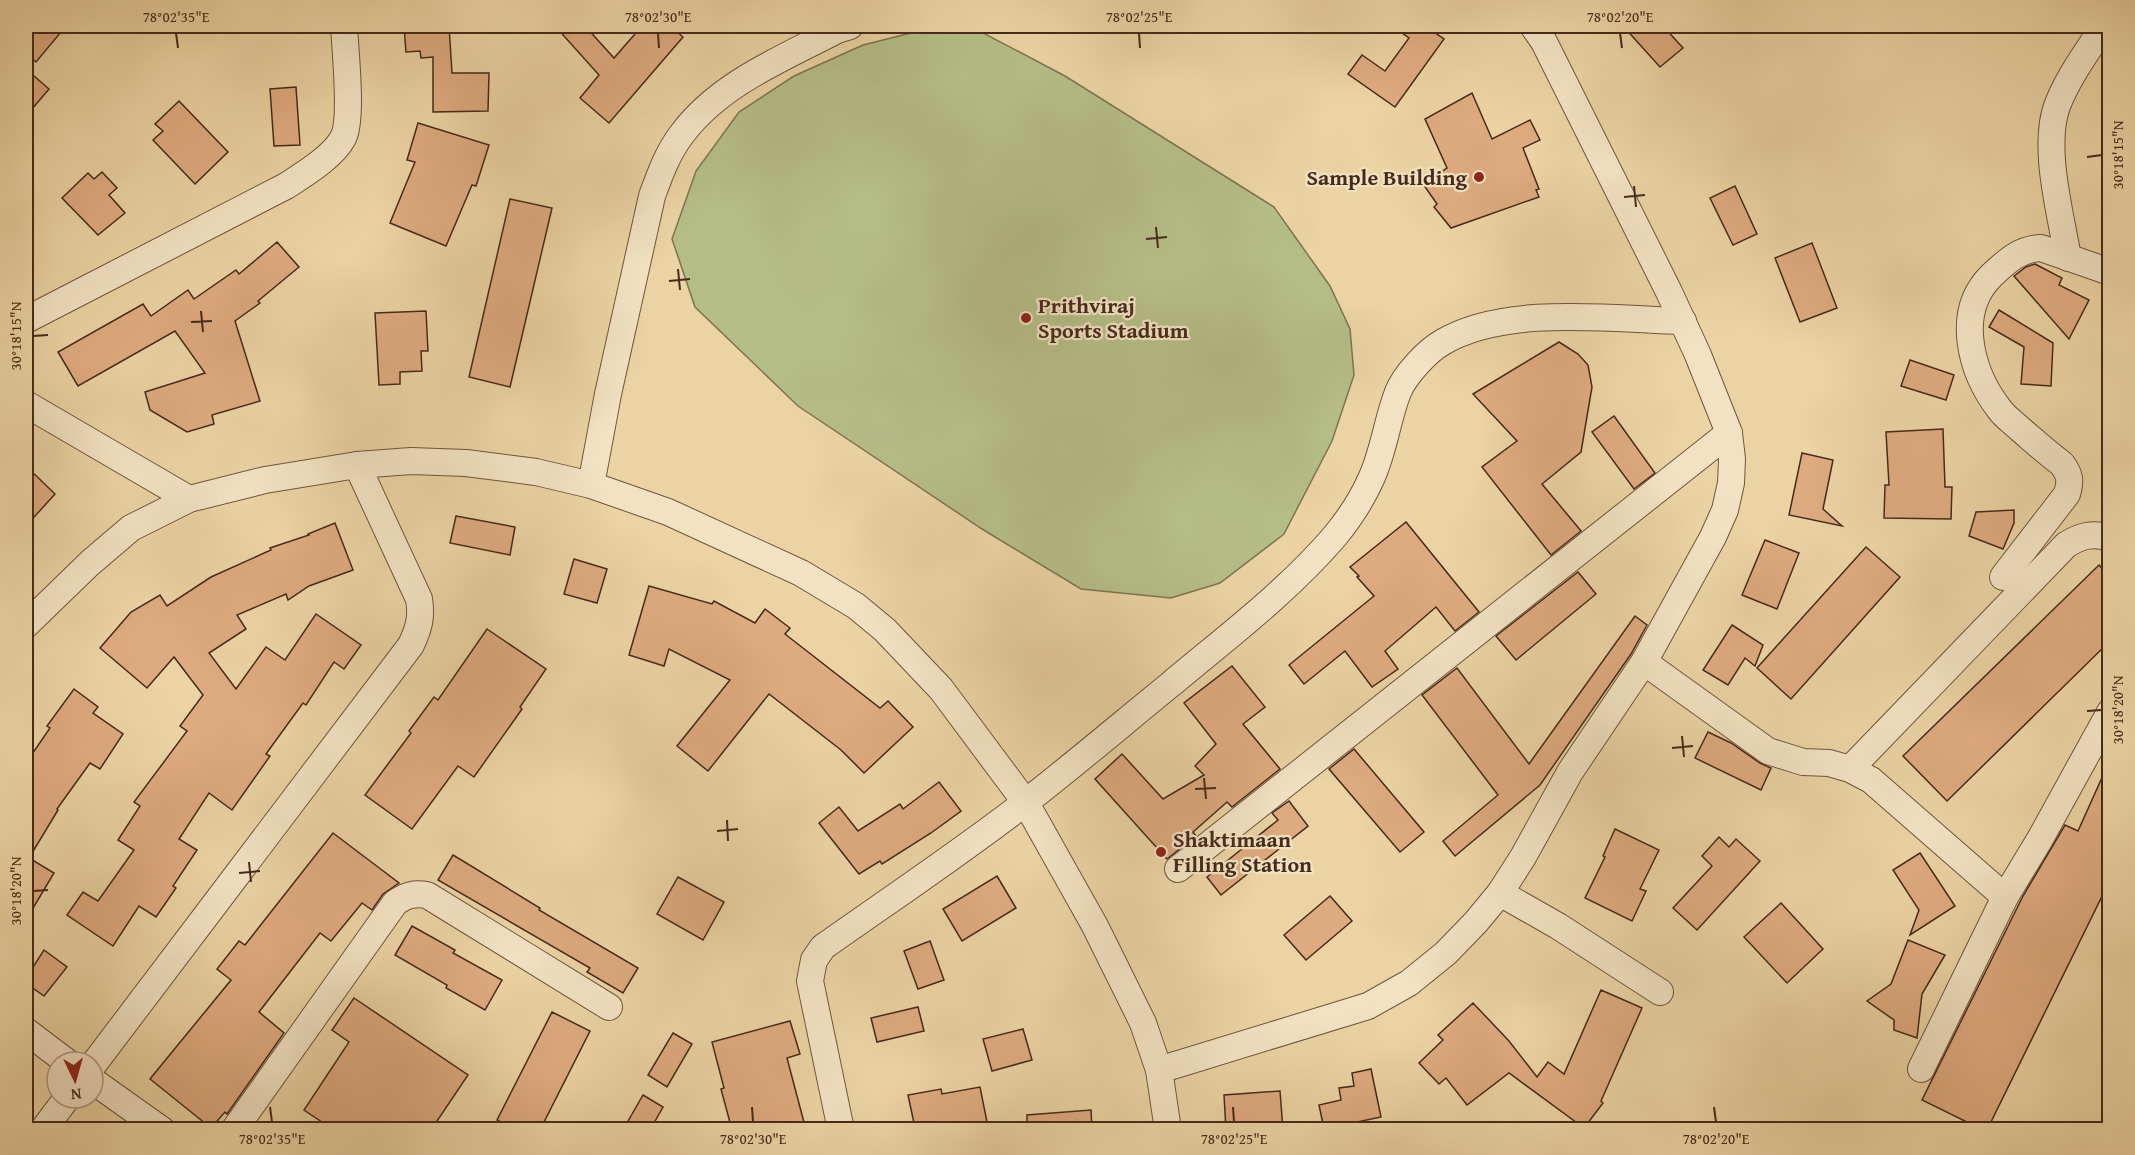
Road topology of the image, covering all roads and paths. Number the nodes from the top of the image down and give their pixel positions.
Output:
1 (344, 26) edge
2 (1533, 26) edge
3 (2104, 26) edge
4 (841, 27) edge
5 (2068, 258) junction
6 (2109, 272) edge
7 (26, 320) edge
8 (1683, 321) junction
9 (26, 404) edge
10 (1730, 433) junction
11 (357, 465) junction
12 (591, 485) junction
13 (189, 499) junction
14 (2109, 538) edge
15 (2003, 577) dead end
16 (26, 625) edge
17 (1644, 662) junction
18 (2109, 712) edge
19 (1850, 769) junction
20 (1026, 803) junction
21 (1178, 869) dead end
22 (1500, 893) junction
23 (2005, 897) junction
24 (1660, 992) dead end
25 (609, 1006) dead end
26 (26, 1031) edge
27 (51, 1050) edge
28 (104, 1050) edge
29 (1921, 1069) dead end
30 (1159, 1070) junction
31 (105, 1090) edge
32 (58, 1110) edge
33 (43, 1130) edge
34 (162, 1130) edge
35 (234, 1130) edge
36 (841, 1130) edge
37 (1168, 1130) edge

1 - 7 street
2 - 8 street
3 - 5 street
4 - 12 street
5 - 6 street
5 - 15 street
8 - 10 street
8 - 20 street
9 - 13 street
10 - 17 street
10 - 21 street
11 - 12 street
11 - 13 street
11 - 28 street
12 - 20 street
13 - 16 street
14 - 19 street
17 - 19 street
17 - 22 street
18 - 23 street
19 - 23 street
20 - 30 street
20 - 36 street
22 - 24 street
22 - 30 street
23 - 29 street
25 - 35 street
26 - 27 street
30 - 37 street
31 - 34 street
32 - 33 street

